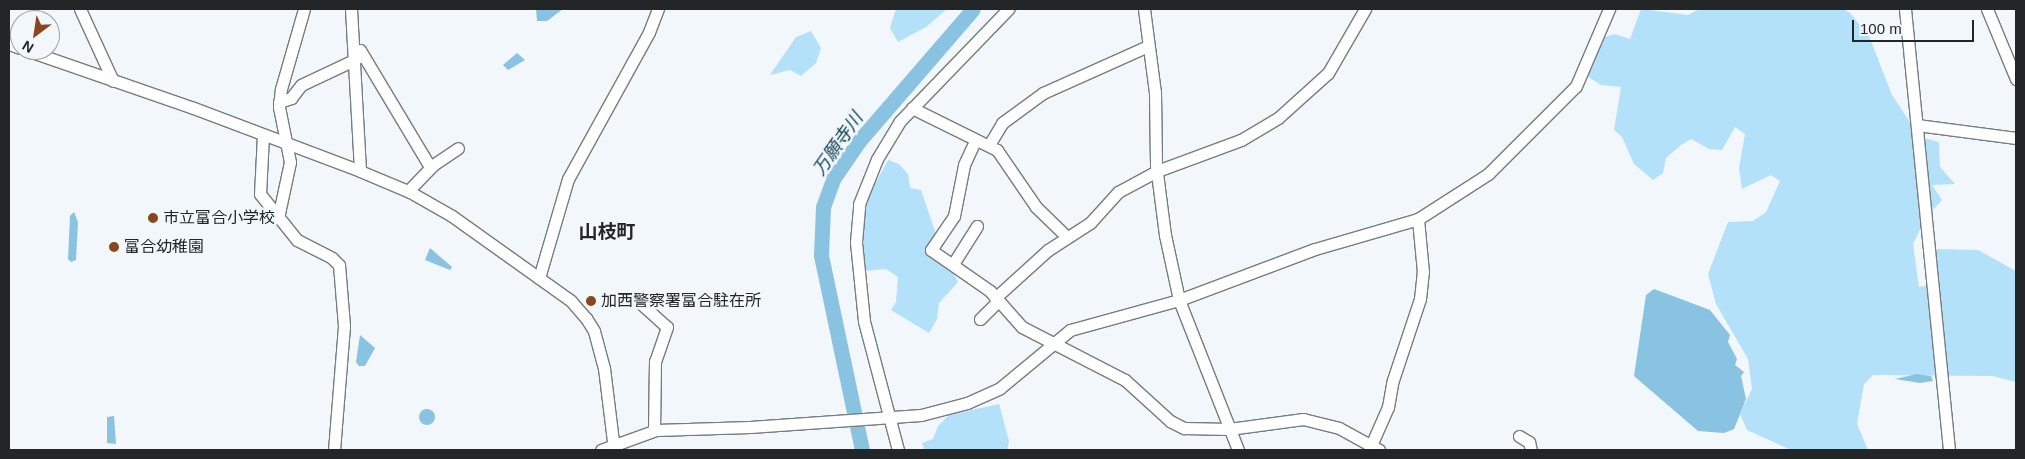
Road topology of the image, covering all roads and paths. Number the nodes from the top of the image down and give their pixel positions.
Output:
1 (80, 9) edge
2 (304, 9) edge
3 (351, 9) edge
4 (658, 9) edge
5 (1008, 9) edge
6 (1144, 9) edge
7 (1365, 9) edge
8 (1609, 9) edge
9 (1905, 9) edge
10 (1987, 9) edge
11 (1148, 46) junction
12 (355, 55) junction
13 (54, 60) edge
14 (2016, 79) edge
15 (113, 81) junction
16 (279, 102) junction
17 (912, 108) junction
18 (1917, 124) junction
19 (264, 135) junction
20 (2016, 138) edge
21 (975, 141) junction
22 (288, 145) junction
23 (989, 145) junction
24 (458, 148) dead end
25 (430, 167) junction
26 (360, 171) junction
27 (1157, 171) junction
28 (408, 191) junction
29 (278, 218) junction
30 (1418, 219) junction
31 (977, 226) dead end
32 (1067, 237) junction
33 (953, 264) junction
34 (539, 278) junction
35 (627, 297) dead end
36 (996, 300) junction
37 (1179, 300) junction
38 (980, 319) dead end
39 (1055, 344) junction
40 (888, 416) junction
41 (1229, 428) junction
42 (654, 430) junction
43 (1519, 436) dead end
44 (614, 447) edge
45 (1373, 448) edge
46 (334, 450) edge
47 (602, 450) edge
48 (898, 450) edge
49 (1238, 450) edge
50 (1531, 450) edge
51 (1949, 450) edge

1 - 15 street
2 - 16 street
3 - 12 street
4 - 34 street
5 - 17 street
6 - 11 street
7 - 27 street
8 - 30 street
9 - 18 street
10 - 14 street
11 - 23 street
11 - 27 street
12 - 16 street
12 - 25 street
12 - 26 street
13 - 15 street
15 - 19 street
16 - 22 street
17 - 21 street
17 - 40 street
18 - 20 street
18 - 51 street
19 - 22 street
19 - 29 street
21 - 23 street
21 - 33 street
22 - 26 street
22 - 29 street
23 - 32 street
24 - 25 street
25 - 28 street
26 - 28 street
27 - 32 street
27 - 37 street
28 - 34 street
29 - 46 street
30 - 37 street
30 - 45 street
31 - 33 street
32 - 36 street
33 - 36 street
34 - 44 street
35 - 42 street
36 - 38 street
36 - 39 street
37 - 39 street
37 - 41 street
39 - 40 street
39 - 41 street
40 - 42 street
40 - 48 street
41 - 45 street
41 - 49 street
42 - 44 street
43 - 50 street
44 - 47 street

